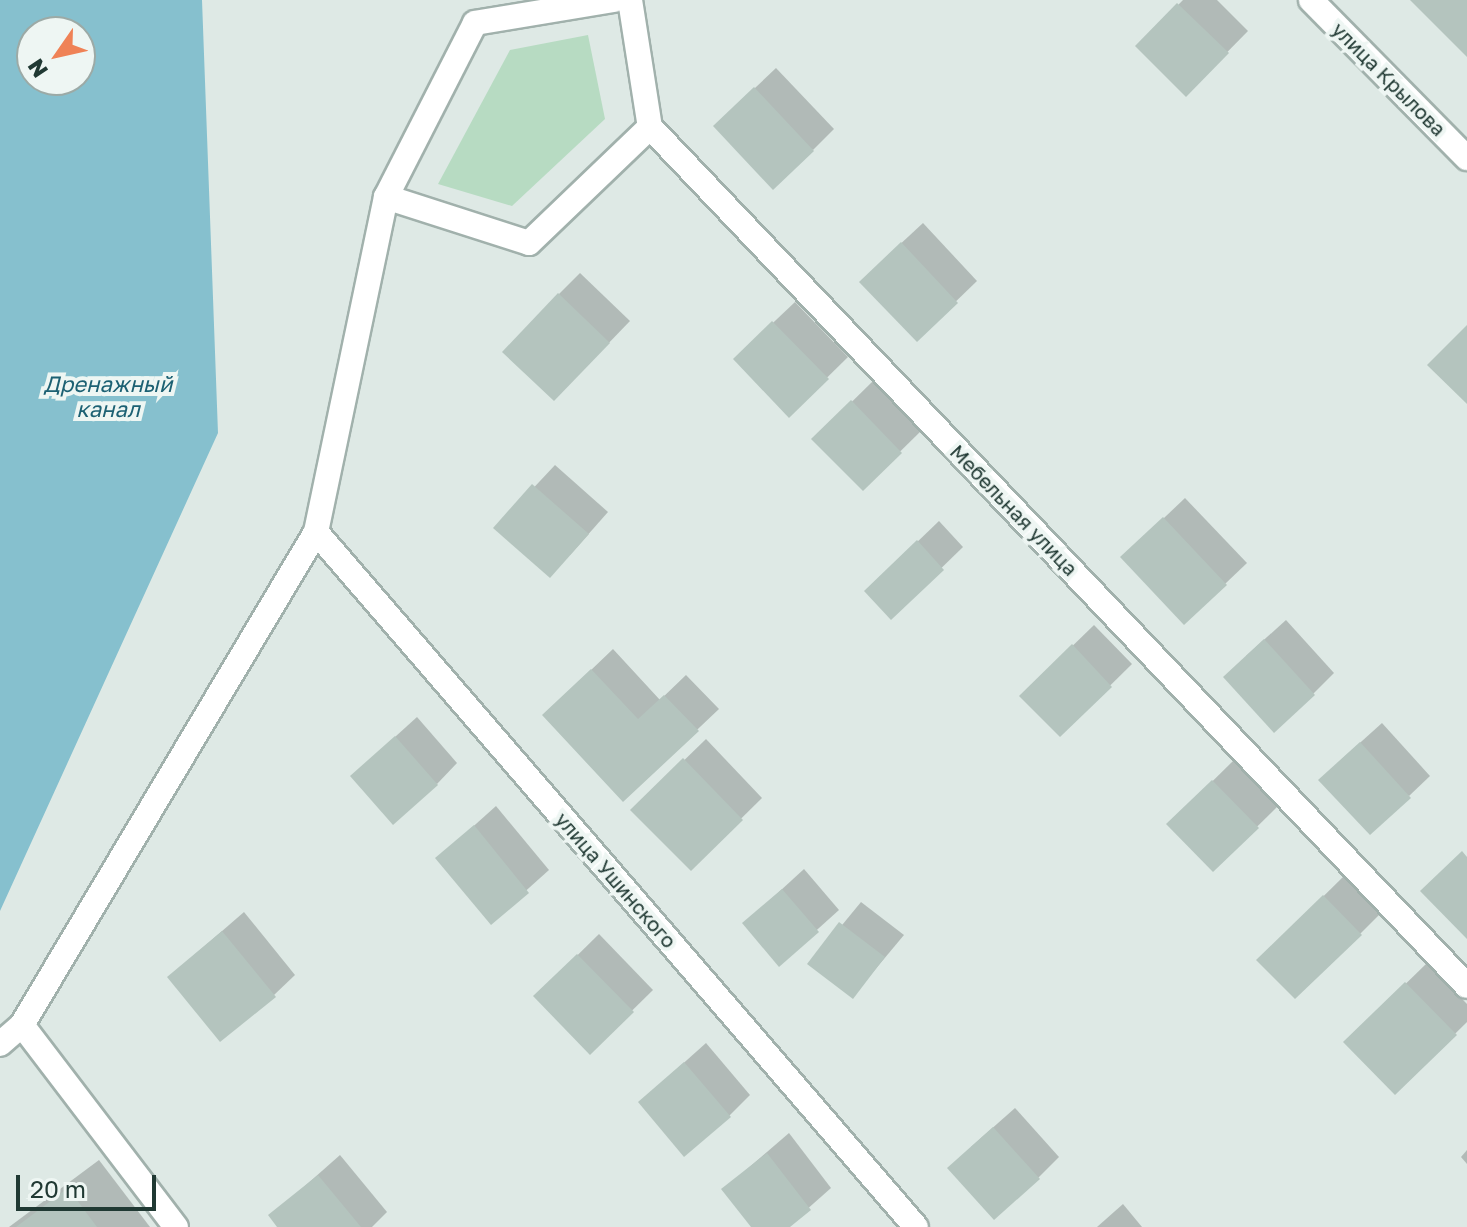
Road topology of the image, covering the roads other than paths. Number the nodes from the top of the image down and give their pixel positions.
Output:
1 (614, 0) edge
2 (630, 0) edge
3 (1311, 0) edge
4 (650, 127) junction
5 (1467, 158) edge
6 (386, 197) junction
7 (316, 532) junction
8 (1467, 986) edge
9 (22, 1025) junction
10 (0, 1044) edge
11 (176, 1227) edge
12 (916, 1227) edge

1 - 6 street
2 - 4 street
3 - 5 street, улица Крылова
4 - 6 street
4 - 8 street, Мебельная улица
6 - 7 street
7 - 9 street
7 - 12 street, улица Ушинского
9 - 10 street
9 - 11 street

